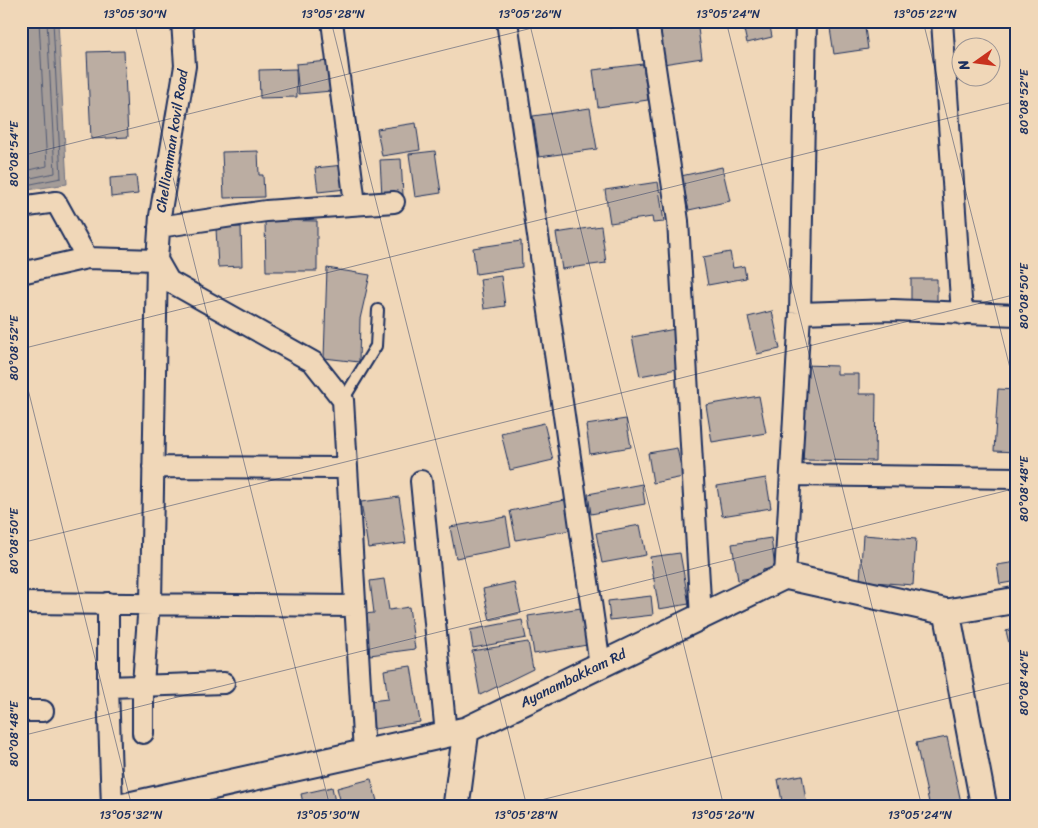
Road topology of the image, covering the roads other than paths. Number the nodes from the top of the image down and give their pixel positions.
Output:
1 (182, 21) edge
2 (332, 21) edge
3 (507, 21) edge
4 (648, 21) edge
5 (806, 21) edge
6 (942, 21) edge
7 (394, 202) dead end
8 (355, 204) junction
9 (21, 206) edge
10 (159, 227) junction
11 (87, 258) junction
12 (157, 260) junction
13 (21, 273) edge
14 (378, 310) dead end
15 (800, 313) junction
16 (962, 314) junction
17 (1017, 315) edge
18 (342, 400) junction
19 (153, 467) junction
20 (346, 468) junction
21 (791, 475) junction
22 (1017, 478) edge
23 (421, 481) dead end
24 (786, 576) junction
25 (1017, 600) edge
26 (108, 602) junction
27 (21, 603) edge
28 (150, 603) junction
29 (355, 606) junction
30 (947, 612) junction
31 (701, 617) junction
32 (600, 665) junction
33 (224, 683) dead end
34 (143, 684) junction
35 (108, 686) junction
36 (21, 711) edge
37 (43, 711) dead end
38 (456, 732) junction
39 (143, 733) dead end
40 (364, 752) junction
41 (112, 807) edge
42 (121, 807) edge
43 (456, 807) edge
44 (984, 807) edge

1 - 10 street, Chelliamman kovil Road
2 - 8 street
3 - 32 street
4 - 31 street
5 - 15 street
6 - 16 street
7 - 8 street
8 - 10 street
9 - 11 street
10 - 12 street, Chelliamman kovil Road
11 - 12 street
11 - 13 street
12 - 18 street
12 - 19 street, Chelliamman kovil Road
14 - 18 lane
15 - 16 street
15 - 21 street
16 - 17 street
18 - 20 street
19 - 20 street
19 - 28 street, Chelliamman kovil Road
20 - 29 street
21 - 22 street
21 - 24 street
23 - 38 street
24 - 30 street
24 - 31 street, Ayanambakkam Rd
25 - 30 street
26 - 27 street
26 - 28 street
26 - 35 street
28 - 29 street
28 - 34 street, Chelliamman kovil Road
29 - 40 street
30 - 44 street
31 - 32 street, Ayanambakkam Rd
32 - 38 street, Ayanambakkam Rd
33 - 34 street
34 - 35 street
34 - 39 street, Chelliamman kovil Road
35 - 41 street
36 - 37 street
38 - 40 street, Ayanambakkam Rd
38 - 43 street
40 - 42 street, Ayanambakkam Rd

